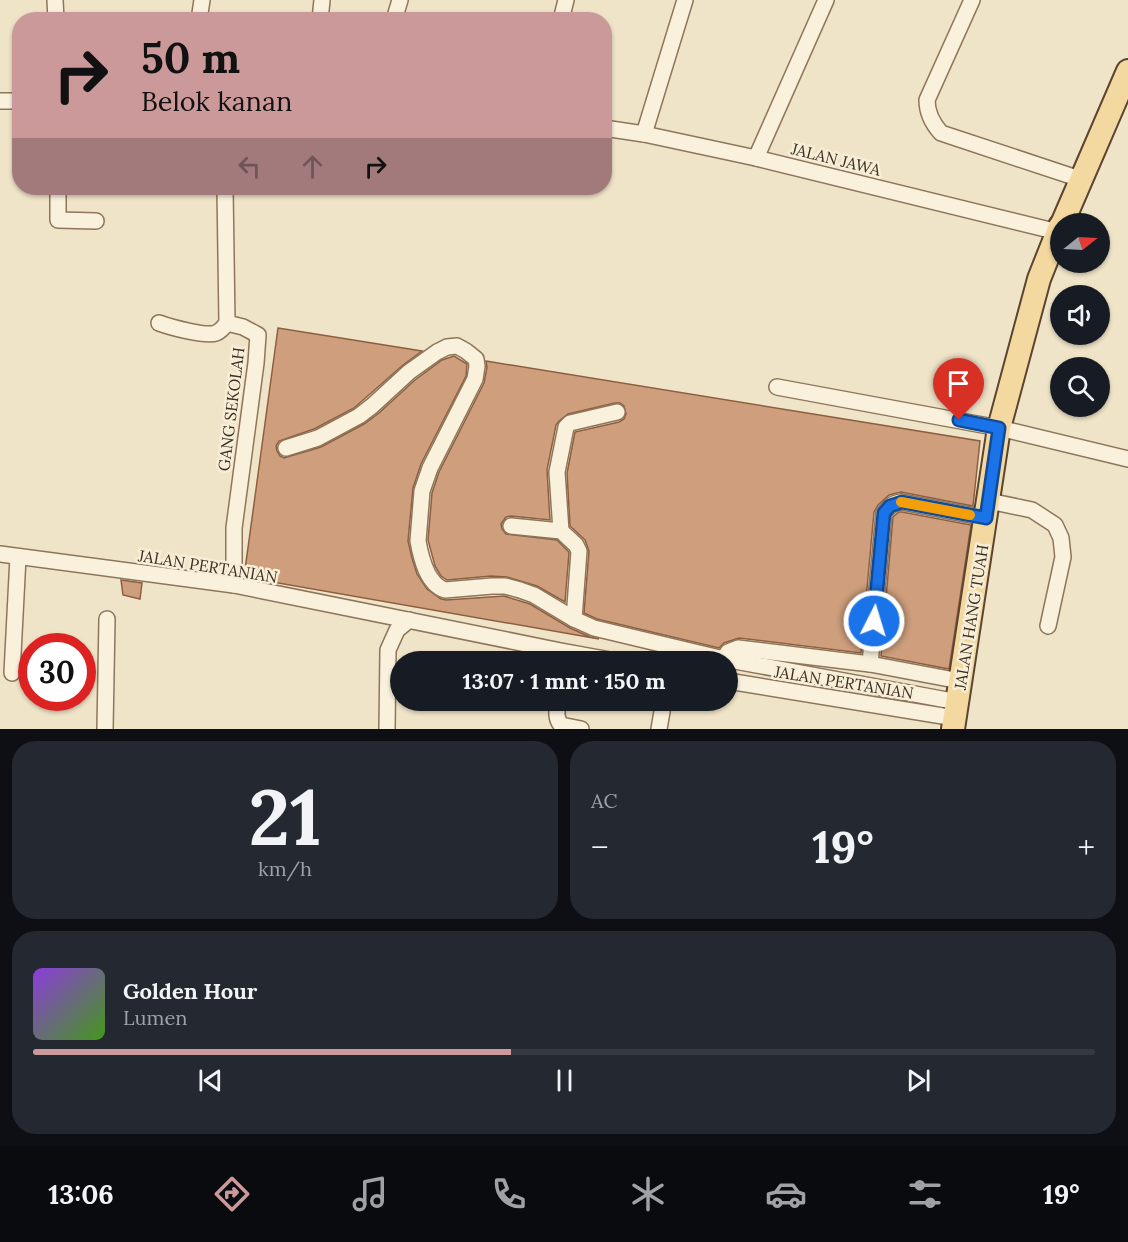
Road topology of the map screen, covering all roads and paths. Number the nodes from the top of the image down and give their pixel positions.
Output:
1 (685, 0) edge
2 (826, 0) edge
3 (972, 0) edge
4 (1128, 71) edge
5 (612, 129) edge
6 (644, 134) junction
7 (756, 158) junction
8 (1080, 179) junction
9 (58, 195) edge
10 (225, 195) edge
11 (1066, 213) edge
12 (96, 221) dead end
13 (1050, 225) edge
14 (1050, 252) edge
15 (159, 323) dead end
16 (227, 323) junction
17 (777, 387) dead end
18 (618, 412) dead end
19 (999, 428) junction
20 (286, 448) dead end
21 (1128, 459) edge
22 (987, 509) junction
23 (511, 525) dead end
24 (561, 531) junction
25 (0, 554) edge
26 (18, 557) junction
27 (234, 585) junction
28 (107, 619) dead end
29 (574, 620) junction
30 (409, 621) junction
31 (1048, 626) dead end
32 (538, 651) edge
33 (690, 651) edge
34 (730, 651) edge
35 (738, 662) edge
36 (870, 664) junction
37 (12, 673) dead end
38 (738, 682) edge
39 (956, 707) edge
40 (557, 711) edge
41 (662, 711) edge
42 (105, 729) edge
43 (387, 729) edge
44 (581, 729) edge
45 (659, 729) edge

1 - 6 street
2 - 7 street
3 - 8 street
4 - 8 main road, JALAN HANG TUAH
5 - 6 street, JALAN JAWA
6 - 7 street, JALAN JAWA
7 - 13 street, JALAN JAWA
8 - 11 main road, JALAN HANG TUAH
9 - 12 street
10 - 16 street, GANG SEKOLAH
14 - 19 main road, JALAN HANG TUAH
15 - 16 street
16 - 27 street, GANG SEKOLAH
17 - 19 street
18 - 24 street
19 - 21 street
19 - 22 main road, JALAN HANG TUAH
20 - 29 street
22 - 31 street
22 - 36 street
22 - 39 main road, JALAN HANG TUAH
23 - 24 street
24 - 29 street
25 - 26 street, JALAN PERTANIAN
26 - 27 street, JALAN PERTANIAN
26 - 37 street
27 - 30 street, JALAN PERTANIAN
28 - 42 street
29 - 33 street
30 - 32 street, JALAN PERTANIAN
30 - 43 street
34 - 36 street
35 - 39 street
36 - 39 street
38 - 39 street, JALAN PERTANIAN
40 - 44 street
41 - 45 street

